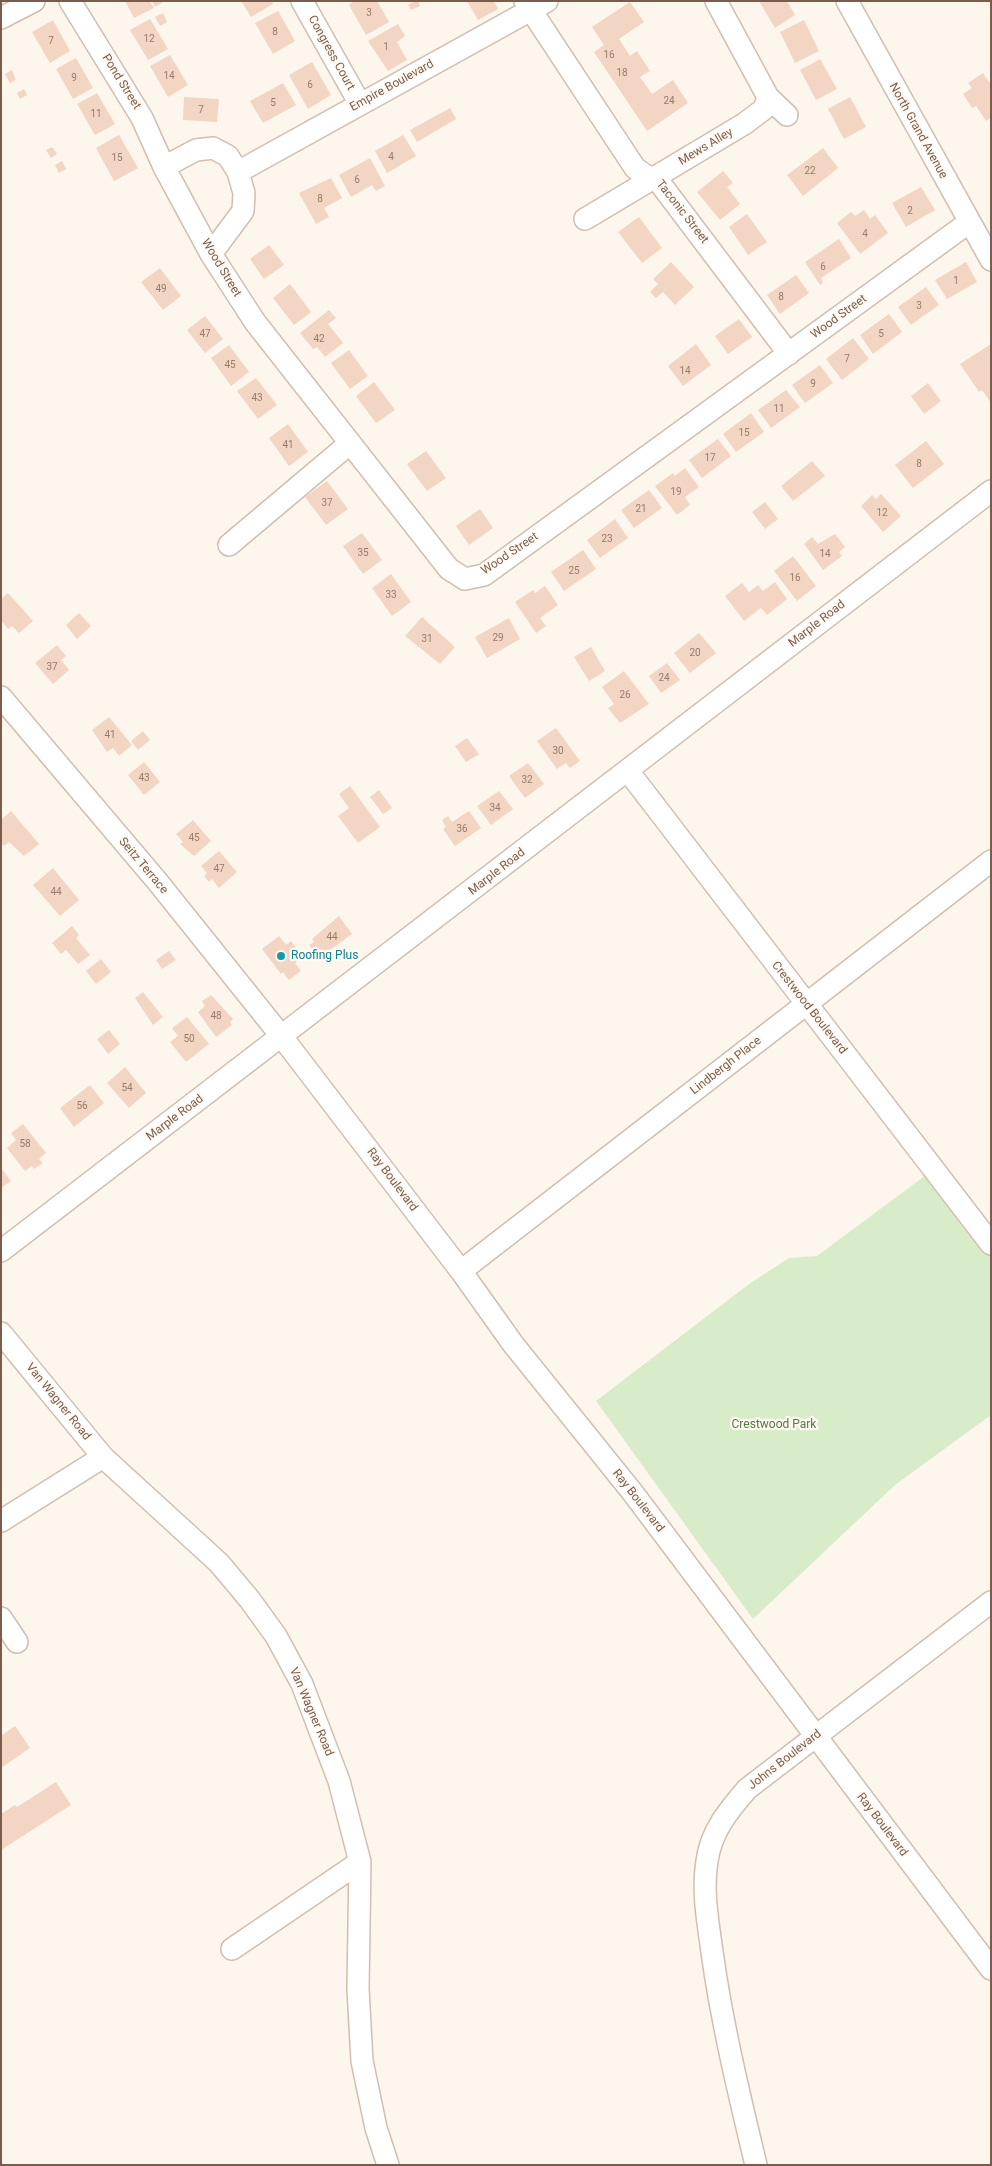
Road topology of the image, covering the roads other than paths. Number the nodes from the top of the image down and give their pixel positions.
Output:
1 (34, 1) edge
2 (70, 1) edge
3 (302, 1) edge
4 (716, 1) edge
5 (847, 1) edge
6 (534, 4) edge
7 (1, 18) edge
8 (768, 97) junction
9 (360, 104) junction
10 (788, 115) dead end
11 (164, 167) junction
12 (238, 172) junction
13 (656, 178) junction
14 (584, 219) dead end
15 (968, 223) junction
16 (211, 254) junction
17 (991, 260) edge
18 (789, 354) junction
19 (349, 444) junction
20 (991, 491) edge
21 (229, 545) dead end
22 (1, 698) edge
23 (628, 771) junction
24 (991, 861) edge
25 (806, 1004) junction
26 (282, 1037) junction
27 (987, 1231) edge
28 (1, 1251) edge
29 (461, 1271) junction
30 (1, 1333) edge
31 (103, 1457) junction
32 (1, 1521) edge
33 (991, 1602) edge
34 (1, 1618) edge
35 (17, 1642) dead end
36 (815, 1736) junction
37 (360, 1862) junction
38 (232, 1949) dead end
39 (991, 1969) edge
40 (388, 2165) edge
41 (756, 2165) edge

1 - 7 street
2 - 11 street, Pond Street
3 - 9 street, Congress Court
4 - 8 street
5 - 15 street, North Grand Avenue
6 - 9 street, Empire Boulevard
6 - 13 street, Taconic Street
8 - 10 street
8 - 13 street, Mews Alley
9 - 12 street, Empire Boulevard
11 - 12 street
11 - 16 street, Wood Street
12 - 16 street
13 - 14 street, Mews Alley
13 - 18 street, Taconic Street
15 - 17 street, North Grand Avenue
15 - 18 street, Wood Street
16 - 19 street, Wood Street
18 - 19 street, Wood Street
19 - 21 street
20 - 23 street, Marple Road
22 - 26 street, Seitz Terrace
23 - 25 street, Crestwood Boulevard
23 - 26 street, Marple Road
24 - 25 street, Lindbergh Place
25 - 27 street, Crestwood Boulevard
25 - 29 street, Lindbergh Place
26 - 28 street, Marple Road
26 - 29 street, Ray Boulevard
29 - 36 street, Ray Boulevard
30 - 31 street, Van Wagner Road
31 - 32 street
31 - 37 street, Van Wagner Road
33 - 36 street, Johns Boulevard
34 - 35 street
36 - 39 street, Ray Boulevard
36 - 41 street, Johns Boulevard
37 - 38 street
37 - 40 street, Van Wagner Road

